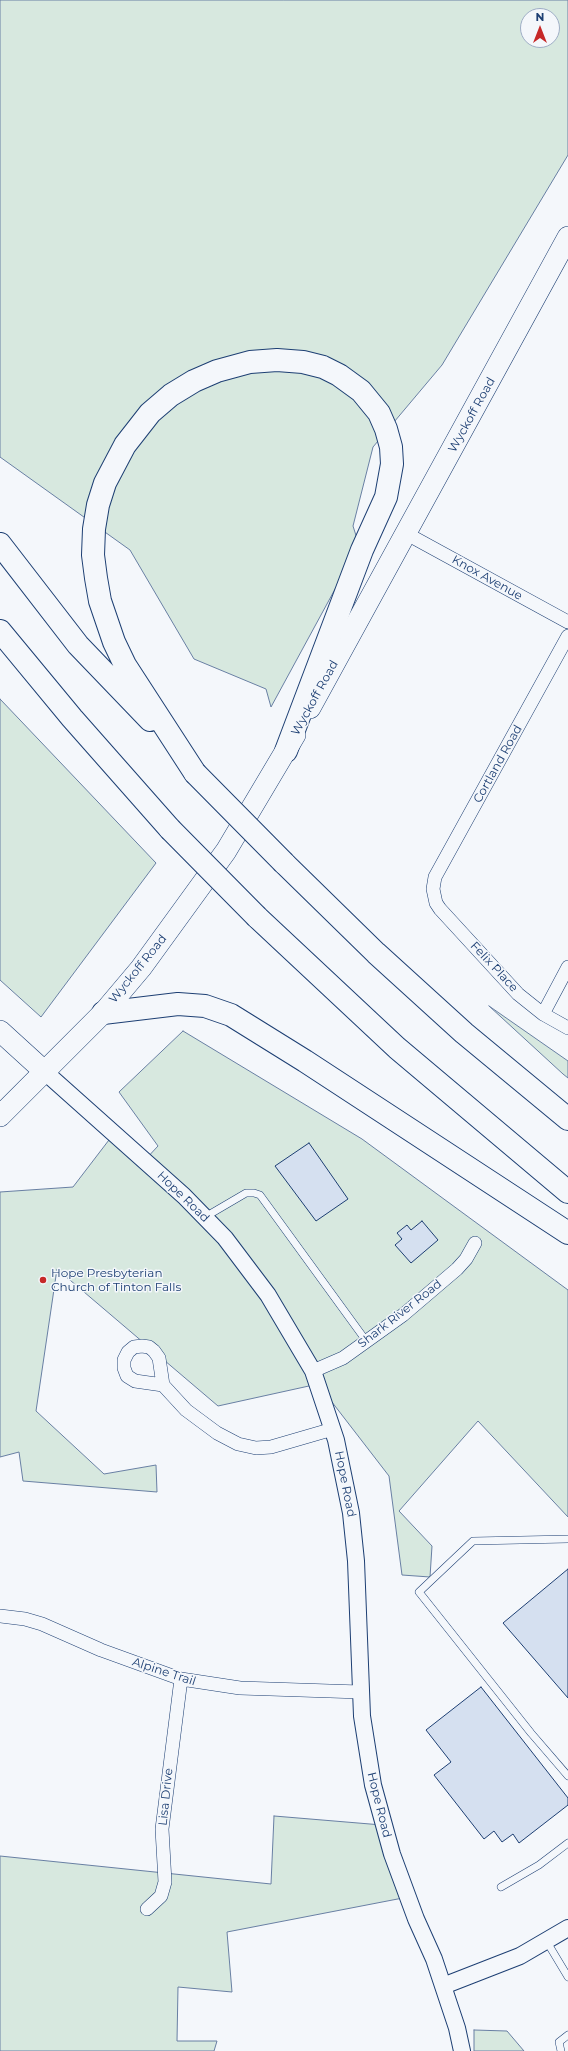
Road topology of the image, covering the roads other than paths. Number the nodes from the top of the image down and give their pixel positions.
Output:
1 (568, 238) edge
2 (407, 534) junction
3 (0, 544) edge
4 (568, 622) edge
5 (0, 631) edge
6 (568, 636) edge
7 (286, 751) junction
8 (183, 754) junction
9 (433, 893) joint
10 (568, 967) edge
11 (103, 1013) junction
12 (543, 1014) junction
13 (568, 1028) edge
14 (0, 1031) edge
15 (45, 1072) junction
16 (0, 1116) edge
17 (568, 1119) edge
18 (568, 1192) edge
19 (205, 1218) junction
20 (568, 1233) edge
21 (474, 1243) dead end
22 (367, 1342) junction
23 (314, 1371) junction
24 (163, 1386) dead end
25 (333, 1428) junction
26 (568, 1539) edge
27 (0, 1616) edge
28 (181, 1679) junction
29 (360, 1692) junction
30 (568, 1776) edge
31 (568, 1843) edge
32 (501, 1887) dead end
33 (147, 1909) dead end
34 (568, 1928) edge
35 (547, 1942) junction
36 (568, 1976) edge
37 (443, 1986) junction
38 (568, 2035) edge
39 (461, 2051) edge
40 (561, 2051) edge

1 - 2 main road, Wyckoff Road
2 - 4 street, Knox Avenue
2 - 7 main road, Wyckoff Road
3 - 8 highway
5 - 18 highway, bridge
6 - 9 street, Cortland Road
7 - 8 highway
7 - 11 main road, Wyckoff Road
8 - 17 highway, bridge
9 - 12 street, Felix Place
10 - 12 street
11 - 15 main road, Wyckoff Road
11 - 20 highway
12 - 13 street, Felix Place
14 - 15 main road, Hope Road
15 - 16 main road, Wyckoff Road
15 - 19 street, Hope Road
19 - 22 lane
19 - 23 street, Hope Road
21 - 22 street, Shark River Road
22 - 23 street, Shark River Road
23 - 25 street, Hope Road
24 - 25 street
25 - 29 street, Hope Road
26 - 30 lane
27 - 28 street, Alpine Trail
28 - 29 street, Alpine Trail
28 - 33 street, Lisa Drive
29 - 37 street, Hope Road
31 - 32 lane
34 - 35 street
35 - 36 lane
35 - 37 street
37 - 39 street, Hope Road
38 - 40 lane

